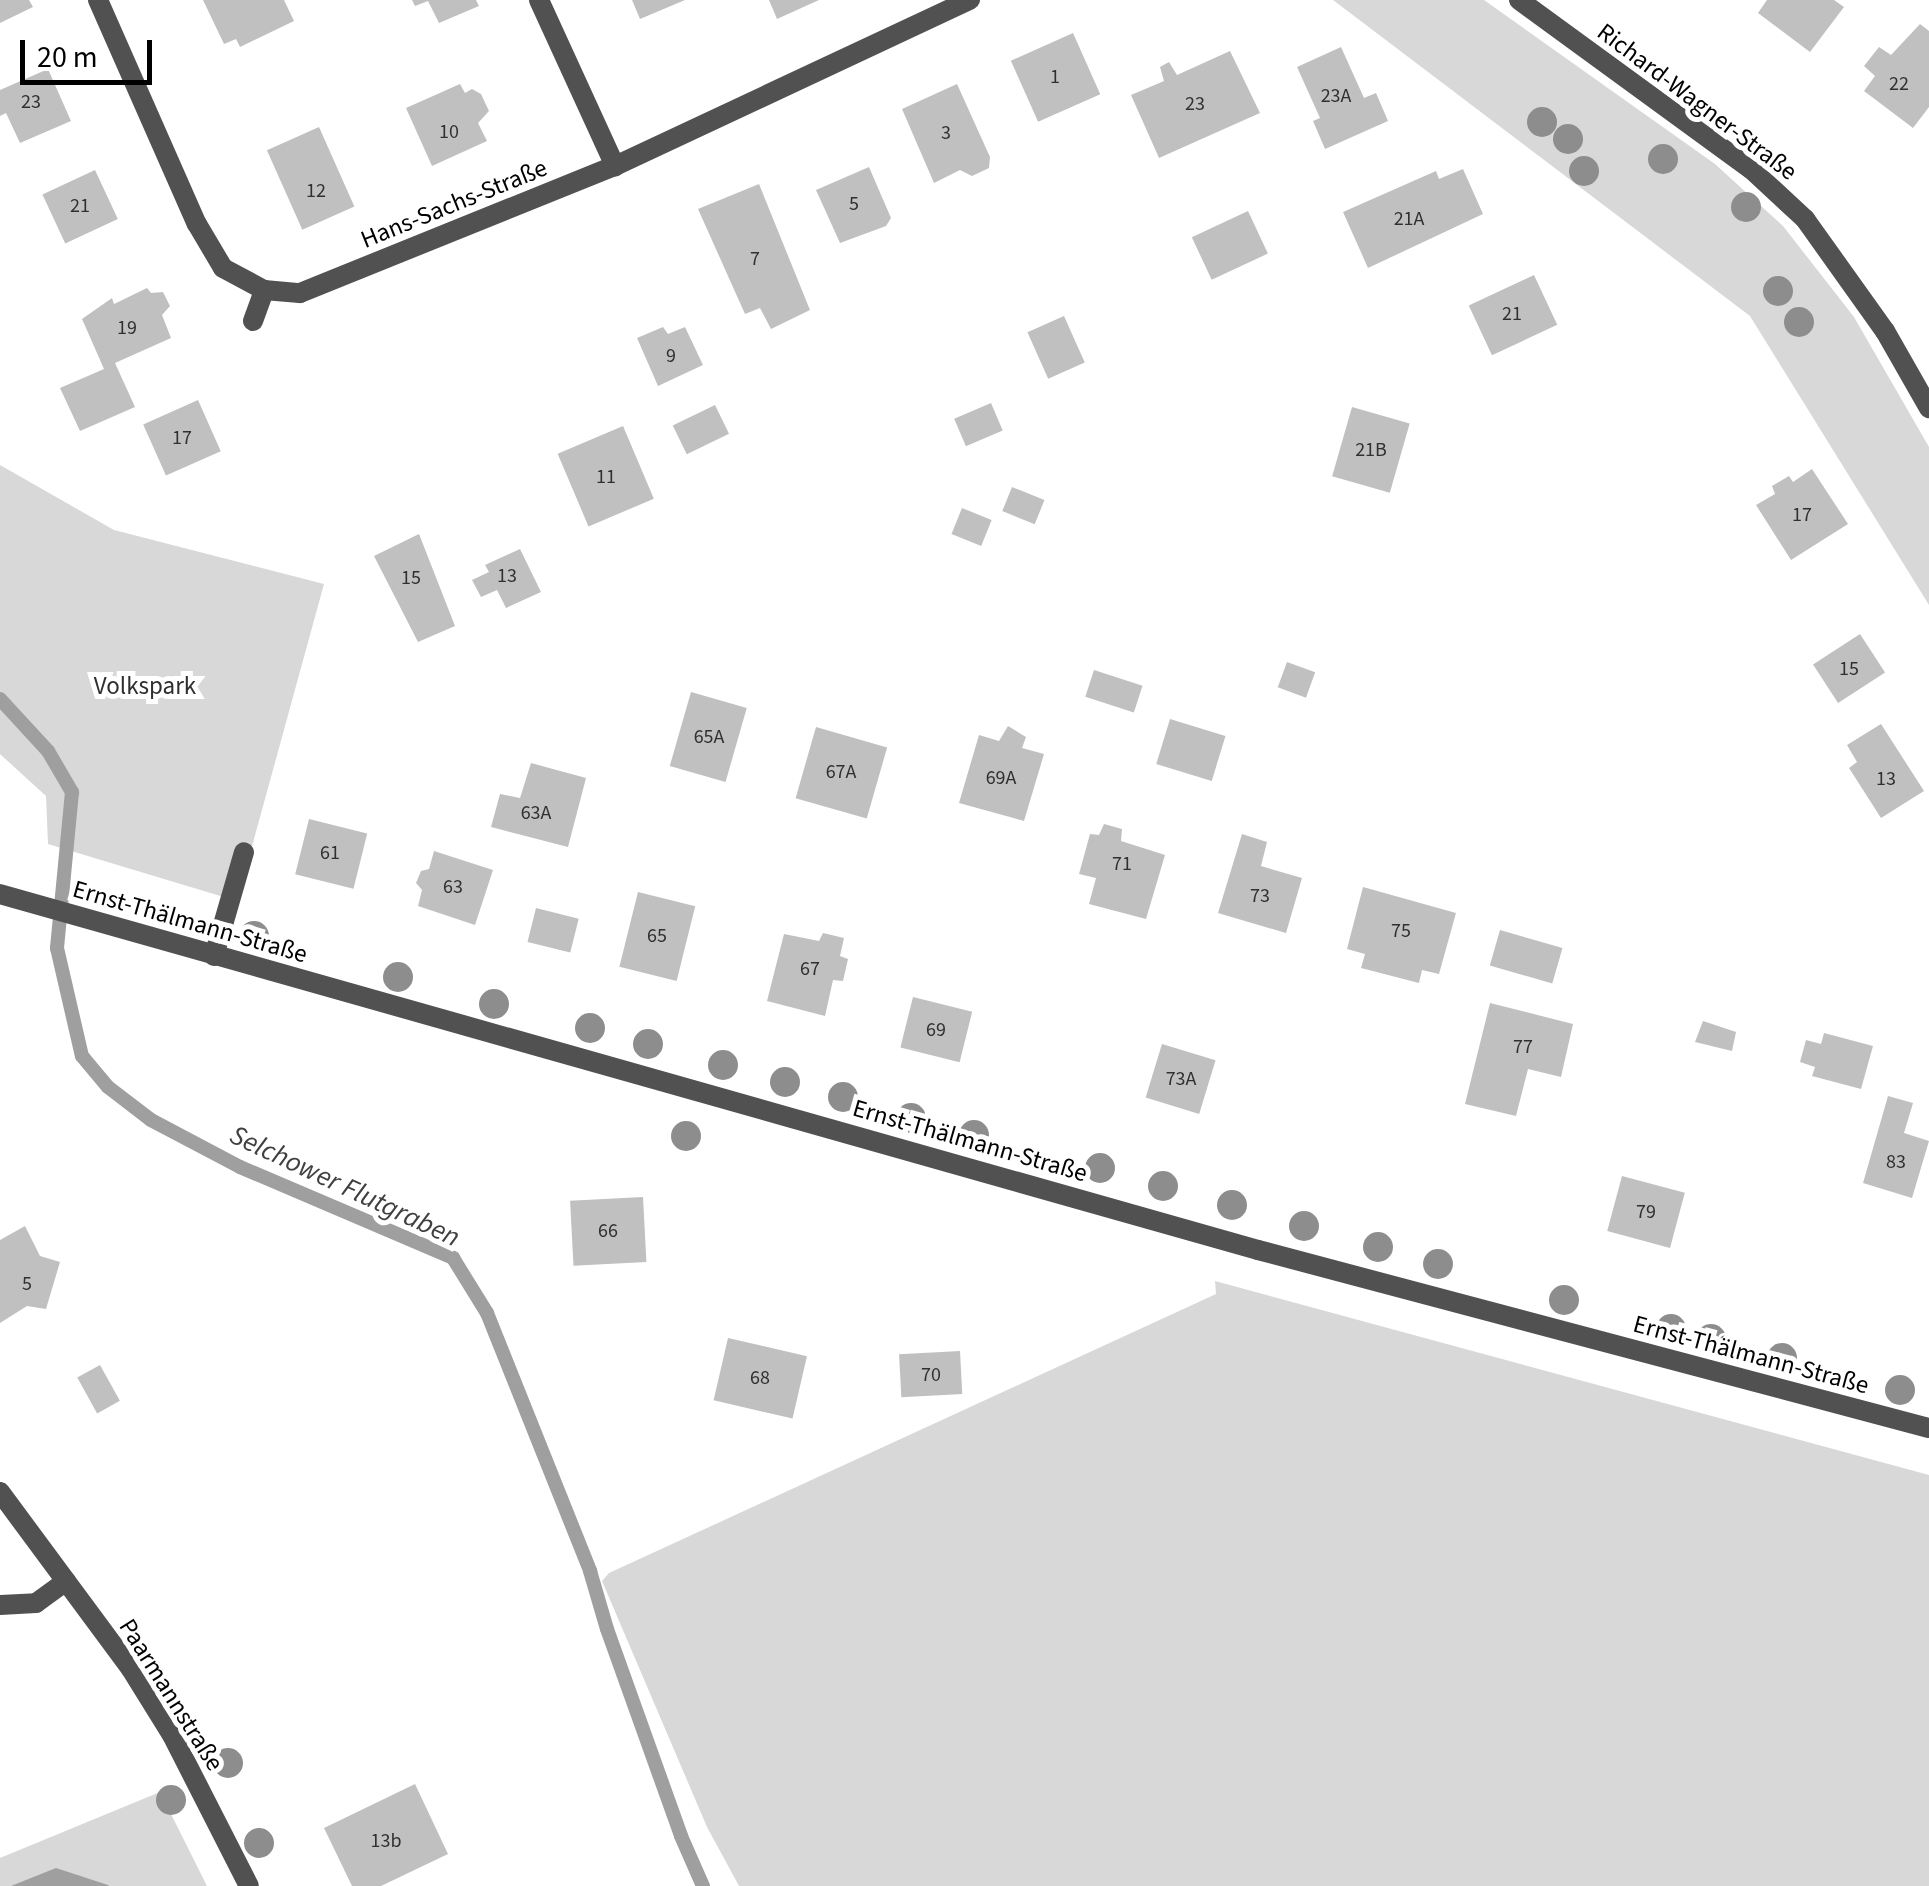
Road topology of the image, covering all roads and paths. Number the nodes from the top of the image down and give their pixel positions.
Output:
1 (98, 0) edge
2 (539, 0) edge
3 (970, 0) edge
4 (1520, 0) edge
5 (615, 166) junction
6 (264, 290) junction
7 (253, 321) dead end
8 (1929, 408) edge
9 (244, 852) dead end
10 (4, 895) edge
11 (214, 956) junction
12 (1929, 1428) edge
13 (0, 1492) edge
14 (66, 1581) junction
15 (0, 1605) edge
16 (249, 1886) edge

1 - 6 street
2 - 5 street
3 - 5 street, Hans-Sachs-Straße
4 - 8 street, Richard-Wagner-Straße
5 - 6 street, Hans-Sachs-Straße
6 - 7 street
9 - 11 street
10 - 11 street, Ernst-Thälmann-Straße
11 - 12 street, Ernst-Thälmann-Straße
13 - 14 street, Paarmannstraße
14 - 15 street
14 - 16 street, Paarmannstraße

